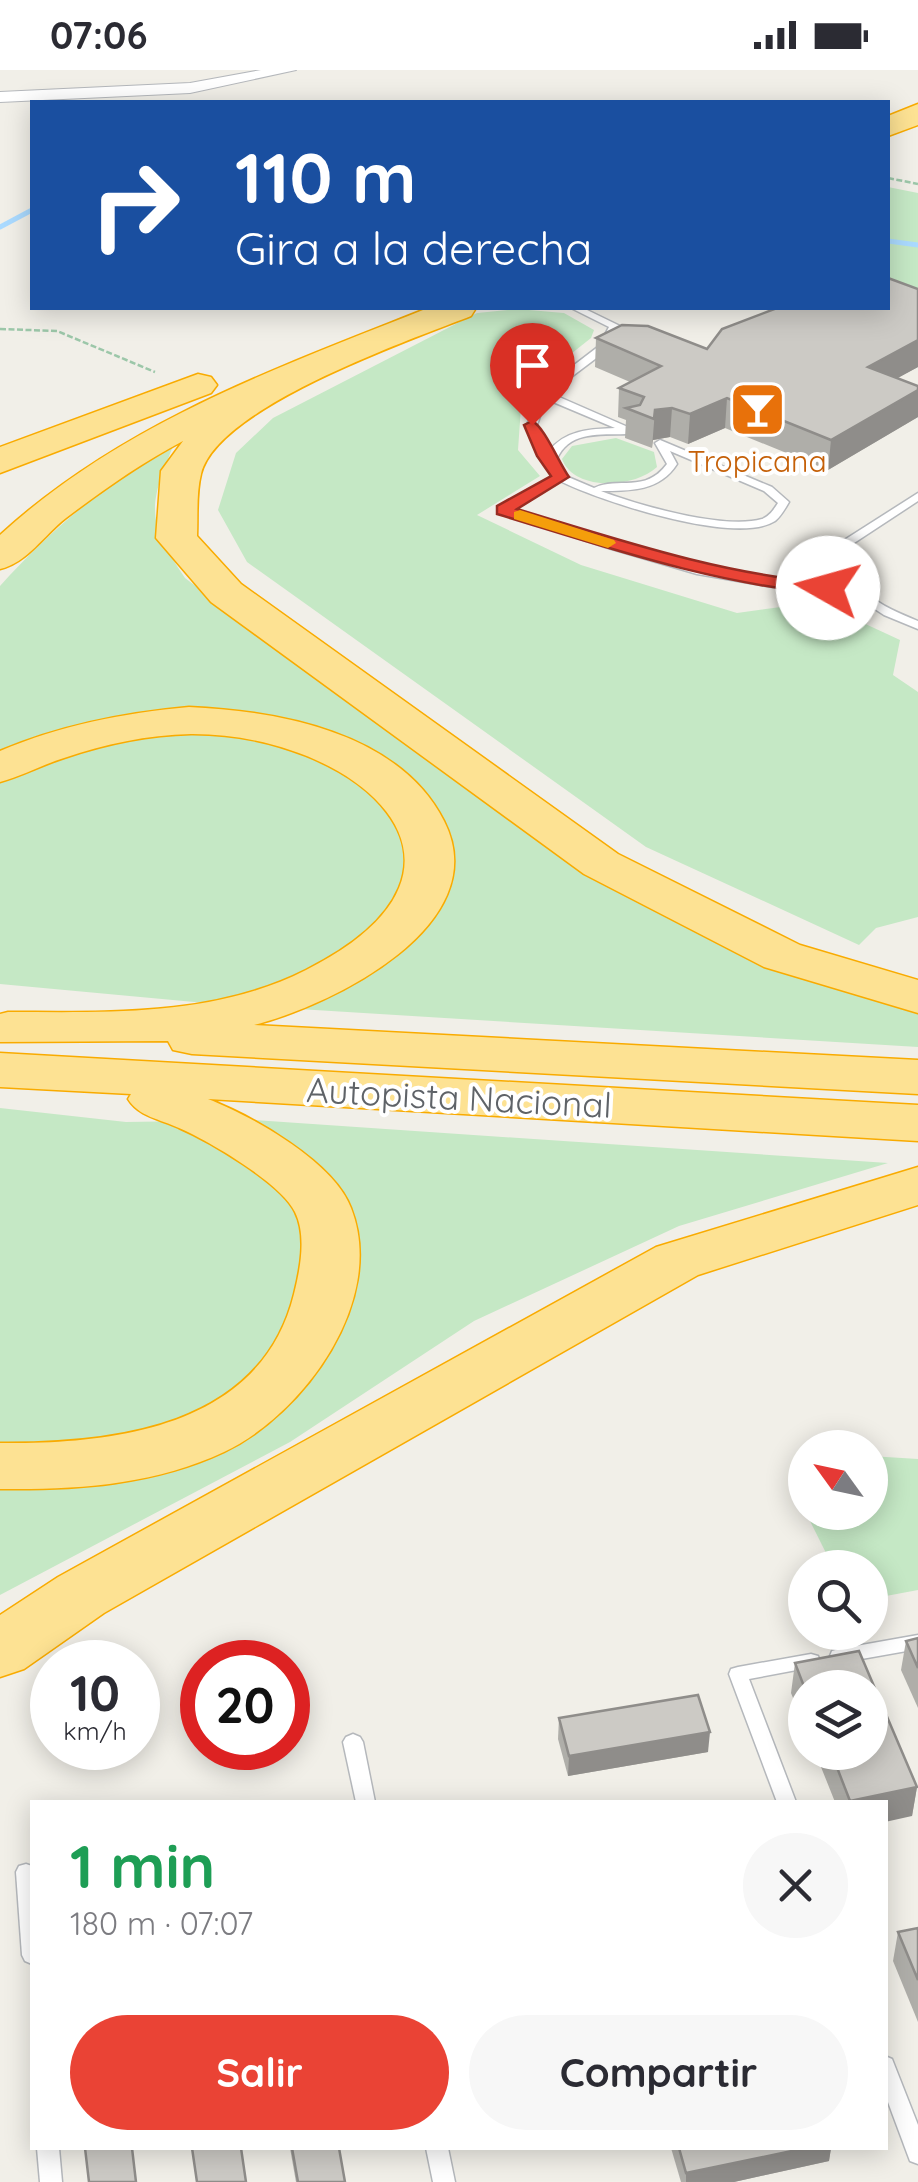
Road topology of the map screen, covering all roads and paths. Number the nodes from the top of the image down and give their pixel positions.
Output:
1 (288, 70) edge
2 (918, 95) edge
3 (0, 97) edge
4 (890, 107) edge
5 (918, 114) edge
6 (890, 126) edge
7 (890, 178) edge
8 (918, 184) edge
9 (390, 310) edge
10 (453, 310) edge
11 (580, 310) edge
12 (0, 329) edge
13 (243, 368) junction
14 (171, 372) dead end
15 (292, 377) junction
16 (543, 394) junction
17 (0, 462) edge
18 (550, 464) junction
19 (560, 477) junction
20 (585, 487) junction
21 (918, 496) edge
22 (8, 499) dead end
23 (0, 558) edge
24 (844, 567) junction
25 (799, 583) junction
26 (856, 594) junction
27 (918, 625) edge
28 (0, 768) edge
29 (918, 997) edge
30 (3, 1042) edge
31 (918, 1077) edge
32 (90, 1079) junction
33 (918, 1122) edge
34 (918, 1186) edge
35 (0, 1466) edge
36 (918, 1642) edge
37 (0, 1650) edge
38 (353, 1742) dead end
39 (366, 1800) edge
40 (785, 1800) edge
41 (26, 1872) dead end
42 (30, 1927) edge
43 (888, 2074) edge
44 (48, 2150) edge
45 (437, 2150) edge
46 (918, 2154) edge
47 (51, 2182) edge
48 (444, 2182) edge

1 - 3 street
2 - 4 highway
5 - 6 highway
7 - 8 path
9 - 13 highway
10 - 15 highway
11 - 16 lane
12 - 14 path
13 - 17 highway
13 - 22 highway
15 - 23 highway
15 - 29 highway
16 - 18 lane
16 - 18 lane
18 - 19 lane
19 - 20 lane
19 - 25 lane
20 - 20 lane
21 - 24 lane
24 - 25 lane
24 - 26 lane
25 - 26 lane
26 - 27 lane
28 - 30 highway
30 - 31 highway, Autopista Nacional
30 - 32 highway, Autopista Nacional
32 - 33 highway, Autopista Nacional
32 - 35 highway
34 - 37 highway
36 - 40 lane
38 - 39 lane
41 - 42 lane
43 - 46 lane
44 - 47 lane
45 - 48 lane

